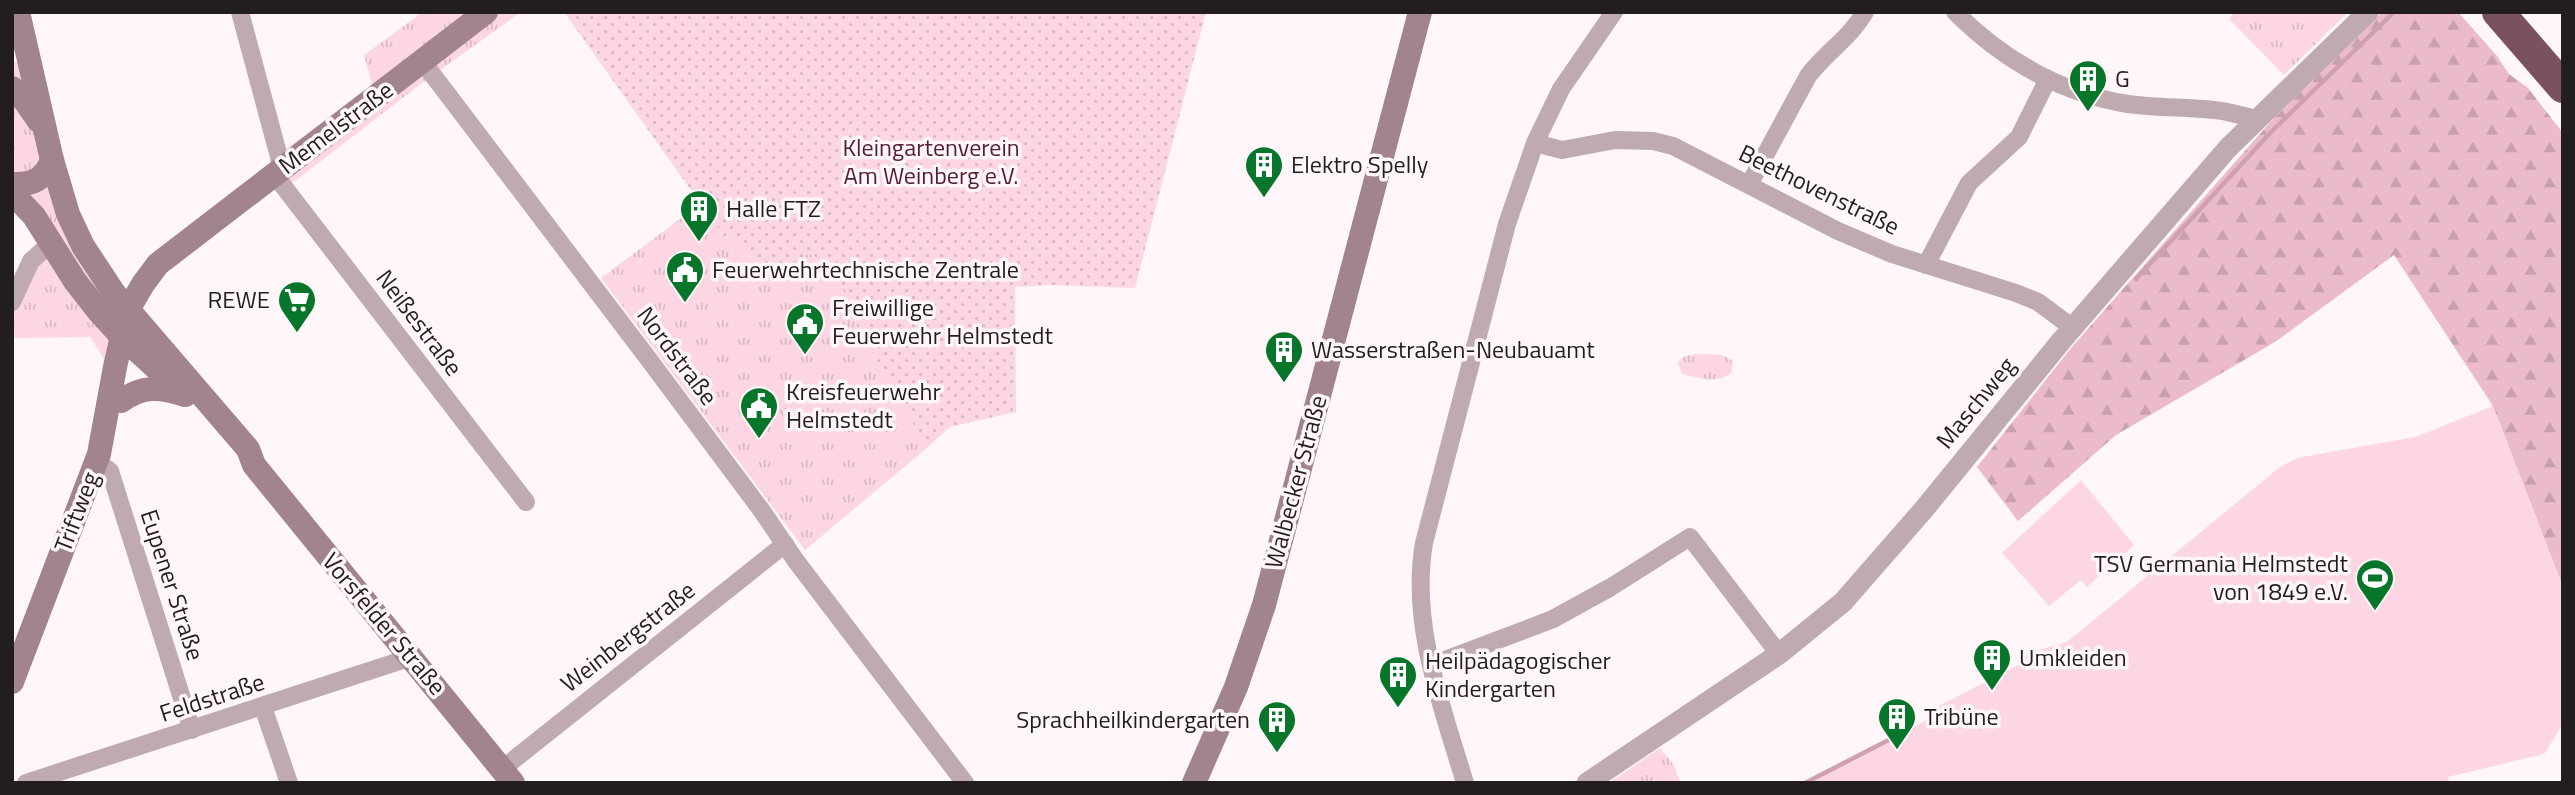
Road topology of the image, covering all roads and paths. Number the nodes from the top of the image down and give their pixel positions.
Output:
1 (18, 12) edge
2 (240, 12) edge
3 (1420, 12) edge
4 (1614, 12) edge
5 (1865, 12) edge
6 (1955, 12) edge
7 (2368, 12) edge
8 (2498, 12) edge
9 (469, 17) edge
10 (423, 62) junction
11 (2048, 79) junction
12 (2563, 87) edge
13 (12, 88) edge
14 (2256, 119) junction
15 (45, 130) junction
16 (1535, 143) junction
17 (52, 160) junction
18 (278, 171) junction
19 (1750, 183) junction
20 (12, 184) edge
21 (12, 193) edge
22 (51, 243) junction
23 (186, 243) junction
24 (93, 263) junction
25 (158, 264) junction
26 (1926, 265) junction
27 (12, 302) edge
28 (2073, 328) junction
29 (133, 332) junction
30 (185, 395) junction
31 (121, 401) junction
32 (98, 457) junction
33 (254, 465) junction
34 (526, 502) dead end
35 (785, 544) junction
36 (1779, 654) junction
37 (412, 657) junction
38 (1432, 665) junction
39 (12, 682) edge
40 (263, 707) junction
41 (192, 730) junction
42 (507, 776) edge
43 (26, 783) edge
44 (289, 783) edge
45 (965, 783) edge
46 (1194, 783) edge
47 (1465, 783) edge
48 (1587, 783) edge

1 - 15 main road
2 - 18 street
3 - 46 main road, Walbecker Straße
4 - 16 street
5 - 19 street
6 - 11 street
7 - 14 street, Maschweg
8 - 12 highway
9 - 10 main road, Memelstraße
10 - 18 main road, Memelstraße
10 - 35 street, Nordstraße
11 - 14 street
11 - 26 street
13 - 15 main road
14 - 28 street, Maschweg
15 - 17 main road
16 - 19 street, Beethovenstraße
16 - 38 street
17 - 20 main road
17 - 24 main road
18 - 23 main road, Memelstraße
18 - 34 street, Neißestraße
19 - 26 street, Beethovenstraße
21 - 22 main road
22 - 27 street
22 - 29 main road
23 - 25 main road, Memelstraße
23 - 29 main road, Memelstraße
24 - 25 main road
24 - 29 main road
25 - 29 main road, Memelstraße
26 - 28 street, Beethovenstraße
28 - 36 street, Maschweg
29 - 30 main road, Vorsfelder Straße
29 - 31 main road, Memelstraße
29 - 32 main road, Triftweg
29 - 33 main road, Vorsfelder Straße
30 - 31 main road
30 - 33 main road, Vorsfelder Straße
31 - 32 main road, Memelstraße
32 - 39 main road, Triftweg
32 - 41 street, Eupener Straße
33 - 37 main road, Vorsfelder Straße
35 - 42 street, Weinbergstraße
35 - 45 street, Nordstraße
36 - 38 street
36 - 48 street, Maschweg
37 - 40 street, Feldstraße
37 - 42 main road, Vorsfelder Straße
38 - 47 street
40 - 41 street, Feldstraße
40 - 44 street
41 - 43 street, Feldstraße

